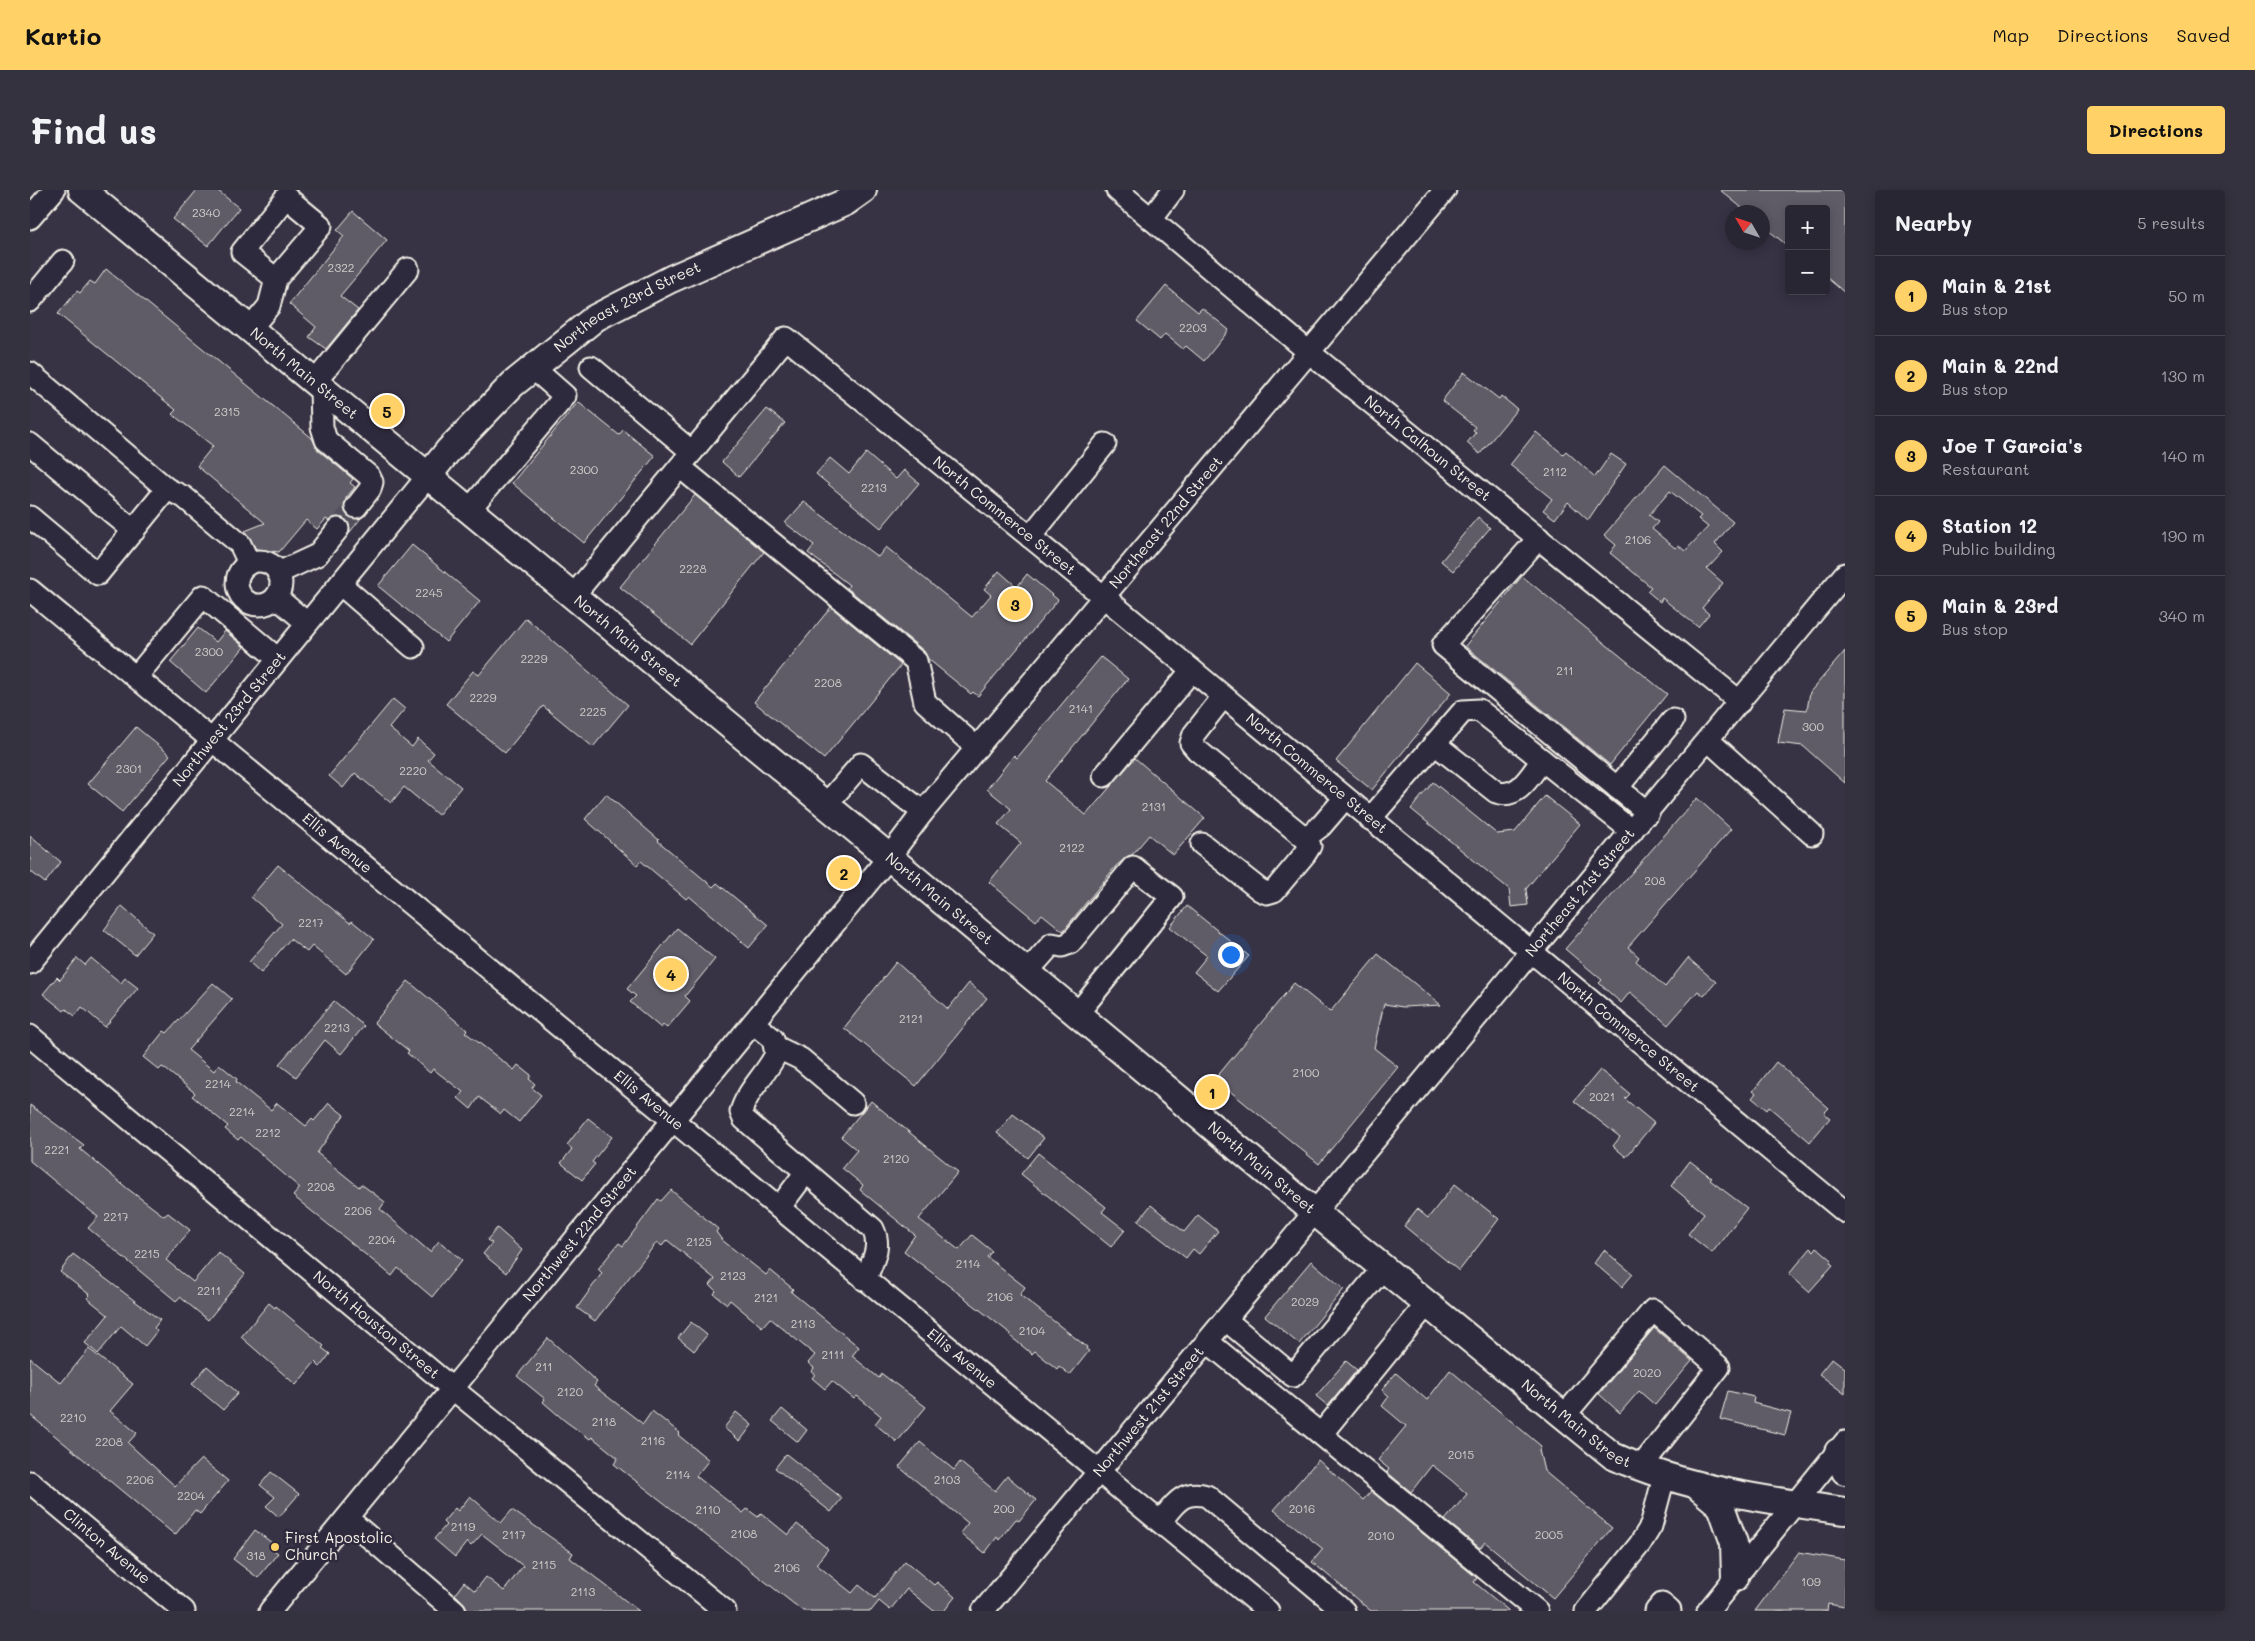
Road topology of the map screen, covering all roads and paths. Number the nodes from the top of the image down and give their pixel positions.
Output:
1 (54, 190) edge
2 (82, 190) edge
3 (864, 190) edge
4 (1117, 190) edge
5 (1173, 190) edge
6 (1445, 190) edge
7 (30, 218) edge
8 (1151, 219) junction
9 (63, 261) dead end
10 (408, 270) dead end
11 (276, 279) dead end
12 (30, 301) edge
13 (250, 329) junction
14 (1310, 353) junction
15 (532, 367) junction
16 (591, 367) dead end
17 (30, 373) edge
18 (318, 385) junction
19 (30, 444) edge
20 (1105, 444) dead end
21 (686, 459) junction
22 (428, 476) junction
23 (167, 489) junction
24 (356, 507) tunnel mouth
25 (470, 510) junction
26 (30, 517) edge
27 (338, 529) tunnel mouth
28 (134, 531) junction
29 (1030, 537) junction
30 (1539, 538) junction
31 (250, 563) junction
32 (278, 573) junction
33 (1845, 574) edge
34 (340, 584) junction
35 (30, 590) edge
36 (574, 596) junction
37 (276, 597) junction
38 (1104, 597) junction
39 (307, 623) junction
40 (414, 647) dead end
41 (278, 659) junction
42 (1192, 670) junction
43 (136, 677) junction
44 (1223, 697) junction
45 (1740, 702) junction
46 (1673, 720) dead end
47 (212, 740) junction
48 (1708, 740) junction
49 (1435, 744) junction
50 (977, 748) junction
51 (1542, 760) junction
52 (1104, 776) dead end
53 (1617, 788) junction
54 (1344, 798) junction
55 (826, 805) junction
56 (922, 812) junction
57 (1648, 813) junction
58 (1370, 820) junction
59 (1632, 831) junction
60 (1812, 834) dead end
61 (1305, 838) junction
62 (1202, 844) dead end
63 (889, 857) junction
64 (1530, 953) junction
65 (30, 963) edge
66 (1027, 972) junction
67 (1077, 1014) junction
68 (753, 1022) junction
69 (30, 1036) edge
70 (776, 1047) junction
71 (854, 1103) dead end
72 (673, 1120) junction
73 (806, 1172) junction
74 (779, 1208) junction
75 (1845, 1212) edge
76 (1315, 1213) junction
77 (1384, 1267) junction
78 (865, 1280) junction
79 (1427, 1304) junction
80 (1226, 1320) junction
81 (1208, 1342) junction
82 (453, 1389) junction
83 (1564, 1416) junction
84 (1322, 1433) junction
85 (1843, 1455) edge
86 (1099, 1472) junction
87 (1652, 1473) junction
88 (30, 1482) edge
89 (1695, 1485) junction
90 (1794, 1504) junction
91 (1845, 1511) edge
92 (347, 1518) junction
93 (1160, 1522) junction
94 (1735, 1578) junction
95 (988, 1609) edge
96 (184, 1611) edge
97 (270, 1611) edge
98 (455, 1611) edge
99 (725, 1611) edge
100 (1268, 1611) edge
101 (1344, 1611) edge
102 (1537, 1611) edge
103 (1586, 1611) edge
104 (1656, 1611) edge
105 (1670, 1611) edge
106 (1708, 1611) edge

1 - 7 street
2 - 13 main road, North Main Street
3 - 15 main road, Northeast 23rd Street
4 - 8 street, North Calhoun Street
5 - 8 street
6 - 14 street, Northeast 22nd Street
8 - 14 street, North Calhoun Street
9 - 12 street
10 - 18 street
11 - 13 street
13 - 18 main road, North Main Street
14 - 30 street, North Calhoun Street
14 - 38 street, Northeast 22nd Street
15 - 22 main road, Northeast 23rd Street
15 - 25 street
16 - 21 street
17 - 23 street
18 - 22 main road, North Main Street
18 - 24 street
19 - 28 street
20 - 29 street
21 - 29 street, North Commerce Street
21 - 36 street
21 - 50 street
22 - 25 main road, North Main Street
22 - 34 street, Northwest 23rd Street
23 - 28 street
23 - 31 street
25 - 36 main road, North Main Street
26 - 28 street
27 - 32 street
29 - 38 street, North Commerce Street
30 - 45 street, North Calhoun Street
30 - 53 street
31 - 32 street
31 - 37 street
32 - 37 street
33 - 45 street, Northeast 21st Street
34 - 39 street, Northwest 23rd Street
34 - 40 street
35 - 43 street, Ellis Avenue
36 - 55 main road, North Main Street
37 - 39 street
38 - 42 street, North Commerce Street
38 - 50 street, Northeast 22nd Street
39 - 41 street, Northwest 23rd Street
41 - 43 street
41 - 47 street, Northwest 23rd Street
42 - 44 street, North Commerce Street
42 - 52 street
43 - 47 street, Ellis Avenue
44 - 54 street, North Commerce Street
44 - 61 street
45 - 48 street, Northeast 21st Street
46 - 53 street
47 - 65 street, Northwest 23rd Street
47 - 72 street, Ellis Avenue
48 - 57 street, Northeast 21st Street
48 - 60 street
49 - 51 street
49 - 51 street
49 - 58 street
50 - 56 street, Northeast 22nd Street
51 - 59 street
53 - 57 street
54 - 58 street, North Commerce Street
54 - 61 street
55 - 56 street
55 - 63 main road, North Main Street
56 - 63 street, Northeast 22nd Street
57 - 59 street, Northeast 21st Street
58 - 64 street, North Commerce Street
59 - 64 street, Northeast 21st Street
61 - 62 street
63 - 66 main road, North Main Street
63 - 68 street, Northwest 22nd Street
64 - 75 street, North Commerce Street
64 - 76 street, Northeast 21st Street
66 - 67 main road, North Main Street
66 - 67 street
67 - 76 main road, North Main Street
68 - 70 street
68 - 72 street, Northwest 22nd Street
69 - 82 street, North Houston Street
70 - 71 street
70 - 73 street
72 - 74 street, Ellis Avenue
72 - 82 street, Northwest 22nd Street
73 - 74 street
73 - 78 street
74 - 78 street, Ellis Avenue
76 - 77 main road, North Main Street
76 - 80 street, Northwest 21st Street
77 - 79 main road, North Main Street
77 - 80 street
78 - 86 street, Ellis Avenue
79 - 83 main road, North Main Street
79 - 84 street
80 - 81 street, Northwest 21st Street
81 - 84 street
81 - 86 street, Northwest 21st Street
82 - 92 street, Northwest 22nd Street
82 - 99 street, North Houston Street
83 - 87 main road, North Main Street
83 - 87 street
84 - 102 street
85 - 90 street
86 - 93 street, Ellis Avenue
86 - 95 street, Northwest 21st Street
87 - 89 main road, North Main Street
87 - 103 street
88 - 96 street, Clinton Avenue
89 - 90 main road, North Main Street
89 - 94 main road
90 - 91 main road, North Main Street
90 - 94 street
92 - 97 street, Northwest 22nd Street
92 - 98 street
93 - 100 street, Ellis Avenue
93 - 101 street
94 - 106 street
104 - 105 street

